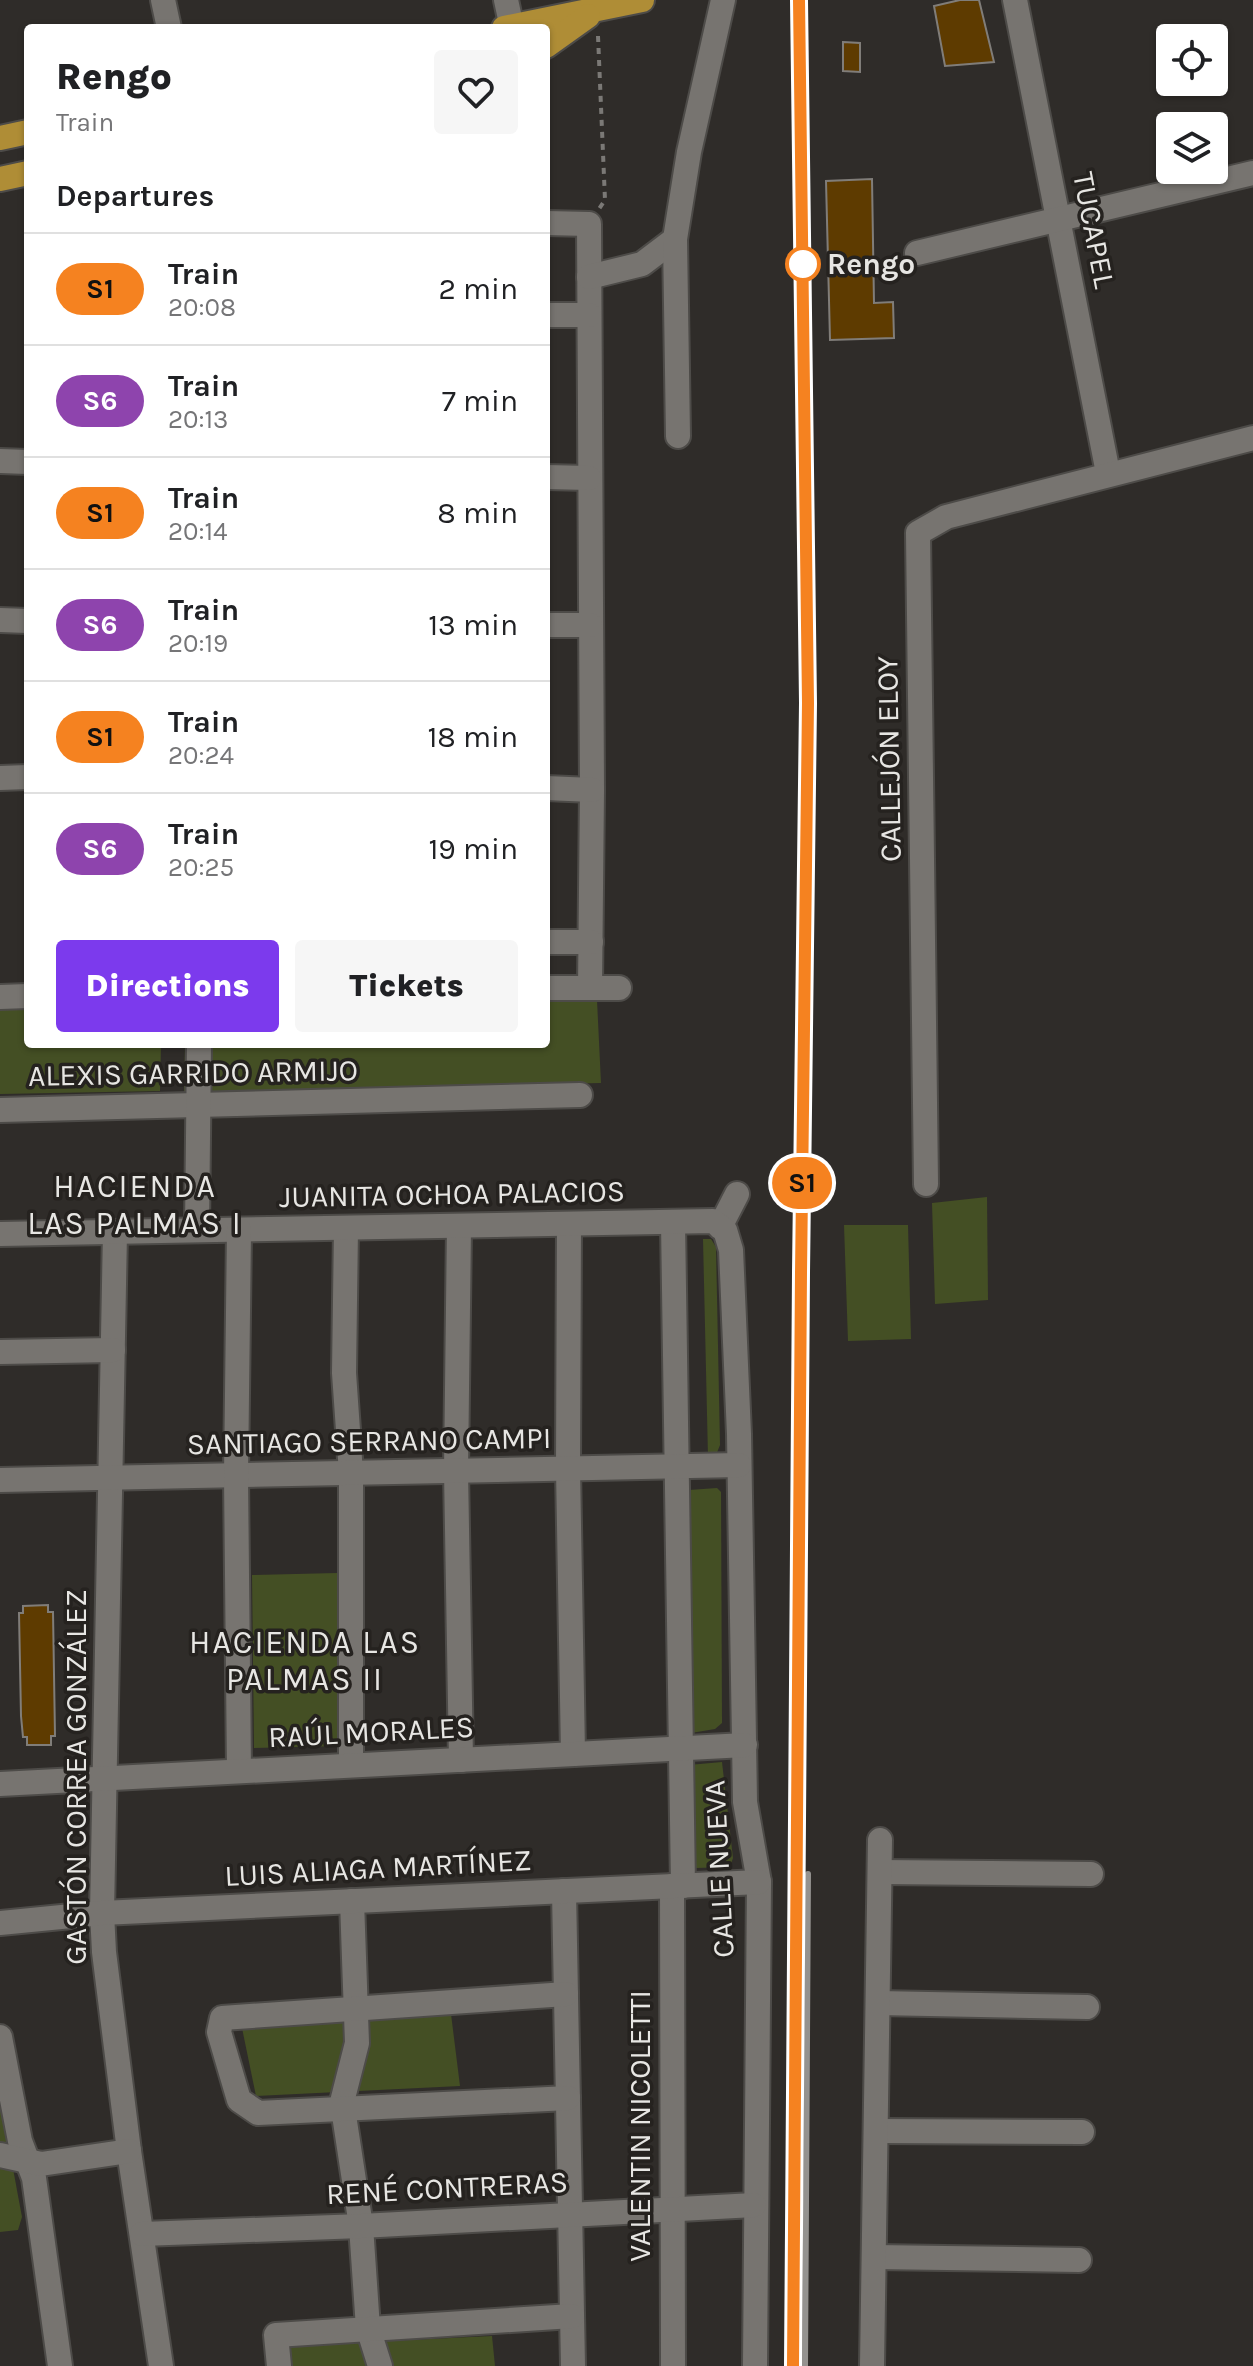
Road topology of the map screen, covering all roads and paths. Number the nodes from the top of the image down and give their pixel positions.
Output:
1 (163, 0) edge
2 (506, 0) edge
3 (642, 0) edge
4 (723, 0) edge
5 (1015, 0) edge
6 (597, 10) junction
7 (168, 24) edge
8 (509, 24) edge
9 (525, 24) edge
10 (550, 43) edge
11 (24, 133) edge
12 (0, 138) edge
13 (1253, 173) edge
14 (24, 174) edge
15 (0, 179) edge
16 (1060, 218) junction
17 (550, 223) edge
18 (589, 224) junction
19 (675, 239) junction
20 (917, 253) dead end
21 (589, 277) junction
22 (550, 315) edge
23 (589, 315) junction
24 (678, 436) dead end
25 (1253, 438) edge
26 (0, 461) edge
27 (24, 462) edge
28 (1108, 473) junction
29 (550, 477) edge
30 (589, 478) junction
31 (0, 620) edge
32 (24, 621) edge
33 (550, 625) edge
34 (590, 625) junction
35 (24, 777) edge
36 (0, 778) edge
37 (550, 788) edge
38 (592, 790) junction
39 (550, 942) edge
40 (591, 942) junction
41 (550, 988) edge
42 (590, 988) junction
43 (619, 988) dead end
44 (24, 996) edge
45 (0, 997) edge
46 (199, 1048) edge
47 (580, 1095) dead end
48 (198, 1107) junction
49 (0, 1110) edge
50 (926, 1184) dead end
51 (737, 1194) dead end
52 (673, 1222) junction
53 (569, 1224) junction
54 (716, 1224) junction
55 (459, 1226) junction
56 (346, 1228) junction
57 (197, 1230) junction
58 (239, 1230) junction
59 (115, 1232) junction
60 (0, 1234) edge
61 (113, 1350) junction
62 (0, 1352) edge
63 (739, 1465) junction
64 (677, 1466) junction
65 (568, 1468) junction
66 (456, 1471) junction
67 (351, 1473) junction
68 (236, 1476) junction
69 (110, 1478) junction
70 (0, 1480) edge
71 (745, 1745) junction
72 (681, 1749) junction
73 (573, 1754) junction
74 (461, 1760) junction
75 (351, 1765) junction
76 (239, 1771) junction
77 (105, 1778) junction
78 (0, 1784) edge
79 (880, 1840) dead end
80 (880, 1872) junction
81 (1091, 1874) dead end
82 (759, 1882) junction
83 (677, 1886) junction
84 (564, 1891) junction
85 (352, 1901) junction
86 (102, 1913) junction
87 (0, 1923) edge
88 (566, 1994) junction
89 (878, 2003) junction
90 (1087, 2007) dead end
91 (356, 2009) junction
92 (0, 2037) edge
93 (568, 2098) junction
94 (343, 2109) junction
95 (876, 2131) junction
96 (1082, 2132) dead end
97 (129, 2151) junction
98 (0, 2155) edge
99 (27, 2162) junction
100 (754, 2205) junction
101 (671, 2209) junction
102 (571, 2214) junction
103 (361, 2226) junction
104 (142, 2234) junction
105 (874, 2257) junction
106 (1079, 2260) dead end
107 (572, 2316) junction
108 (368, 2328) junction
109 (60, 2366) edge
110 (161, 2366) edge
111 (279, 2366) edge
112 (380, 2366) edge
113 (573, 2366) edge
114 (673, 2366) edge
115 (755, 2366) edge
116 (872, 2366) edge

1 - 7 street
2 - 8 street
3 - 6 main road
4 - 19 street
5 - 16 street, TUCAPEL
6 - 9 main road
6 - 10 main road
6 - 18 path
11 - 12 main road
13 - 16 street
14 - 15 main road
16 - 20 street
16 - 28 street, TUCAPEL
17 - 18 street
18 - 21 street
19 - 21 street
19 - 24 street
21 - 23 street
22 - 23 street
23 - 30 street
25 - 28 street
26 - 27 street
28 - 50 street, CALLEJÓN ELOY
29 - 30 street
30 - 34 street
31 - 32 street
33 - 34 street
34 - 38 street
35 - 36 street
37 - 38 street
38 - 40 street
39 - 40 street
40 - 42 street
41 - 42 street
42 - 43 street
44 - 45 street
46 - 48 street
47 - 48 street, ALEXIS GARRIDO ARMIJO
48 - 49 street, ALEXIS GARRIDO ARMIJO
48 - 57 street
51 - 54 street
52 - 53 street, JUANITA OCHOA PALACIOS
52 - 54 street, JUANITA OCHOA PALACIOS
52 - 64 street, VALENTIN NICOLETTI
53 - 55 street, JUANITA OCHOA PALACIOS
53 - 65 street
54 - 63 street, CALLE NUEVA
55 - 56 street, JUANITA OCHOA PALACIOS
55 - 66 street
56 - 58 street, JUANITA OCHOA PALACIOS
56 - 67 street
57 - 58 street, JUANITA OCHOA PALACIOS
57 - 59 street, JUANITA OCHOA PALACIOS
58 - 68 street
59 - 60 street, JUANITA OCHOA PALACIOS
59 - 61 street, GASTÓN CORREA GONZÁLEZ
61 - 62 street
61 - 69 street, GASTÓN CORREA GONZÁLEZ
63 - 64 street, SANTIAGO SERRANO CAMPI
63 - 71 street, CALLE NUEVA
64 - 65 street, SANTIAGO SERRANO CAMPI
64 - 72 street, VALENTIN NICOLETTI
65 - 66 street, SANTIAGO SERRANO CAMPI
65 - 73 street
66 - 67 street, SANTIAGO SERRANO CAMPI
66 - 74 street
67 - 68 street, SANTIAGO SERRANO CAMPI
67 - 75 street
68 - 69 street, SANTIAGO SERRANO CAMPI
68 - 76 street
69 - 70 street, SANTIAGO SERRANO CAMPI
69 - 77 street, GASTÓN CORREA GONZÁLEZ
71 - 72 street, RAÚL MORALES
71 - 82 street, CALLE NUEVA
72 - 73 street, RAÚL MORALES
72 - 83 street, VALENTIN NICOLETTI
73 - 74 street, RAÚL MORALES
74 - 75 street, RAÚL MORALES
75 - 76 street, RAÚL MORALES
76 - 77 street, RAÚL MORALES
77 - 78 street, RAÚL MORALES
77 - 86 street, GASTÓN CORREA GONZÁLEZ
79 - 80 street
80 - 81 street
80 - 89 street
82 - 83 street, LUIS ALIAGA MARTÍNEZ
82 - 100 street, CALLE NUEVA
83 - 84 street, LUIS ALIAGA MARTÍNEZ
83 - 101 street, VALENTIN NICOLETTI
84 - 85 street, LUIS ALIAGA MARTÍNEZ
84 - 88 street
85 - 86 street, LUIS ALIAGA MARTÍNEZ
85 - 91 street
86 - 87 street, LUIS ALIAGA MARTÍNEZ
86 - 97 street, GASTÓN CORREA GONZÁLEZ
88 - 91 street
88 - 93 street
89 - 90 street
89 - 95 street
91 - 94 street
91 - 94 street
92 - 99 street
93 - 94 street
93 - 102 street
94 - 103 street
95 - 96 street
95 - 105 street
97 - 99 street
97 - 104 street, GASTÓN CORREA GONZÁLEZ
98 - 99 street
99 - 109 street
100 - 101 street, RENÉ CONTRERAS
100 - 115 street, CALLE NUEVA
101 - 102 street, RENÉ CONTRERAS
101 - 114 street, VALENTIN NICOLETTI
102 - 103 street, RENÉ CONTRERAS
102 - 107 street
103 - 104 street, RENÉ CONTRERAS
103 - 108 street
104 - 110 street, GASTÓN CORREA GONZÁLEZ
105 - 106 street
105 - 116 street
107 - 108 street
107 - 113 street
108 - 111 street
108 - 112 street

